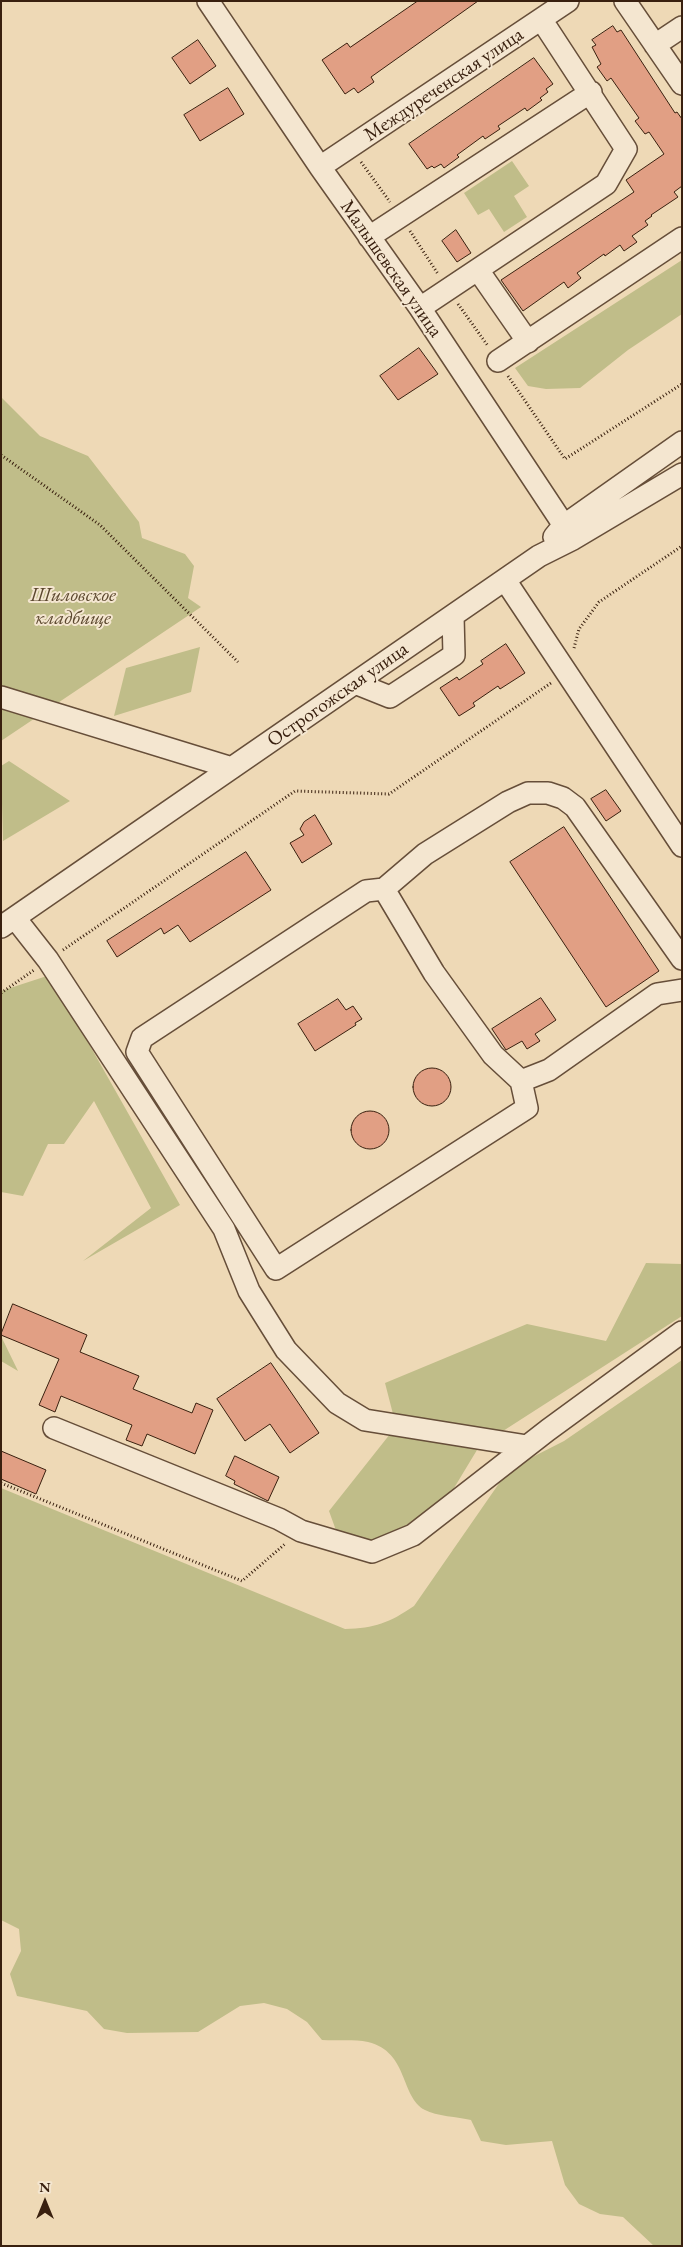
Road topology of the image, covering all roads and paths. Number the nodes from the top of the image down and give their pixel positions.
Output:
1 (208, 1) edge
2 (625, 1) edge
3 (551, 8) edge
4 (682, 27) edge
5 (655, 45) junction
6 (682, 84) edge
7 (591, 92) junction
8 (320, 167) junction
9 (369, 238) junction
10 (682, 238) edge
11 (478, 270) junction
12 (420, 308) junction
13 (528, 342) junction
14 (498, 361) dead end
15 (682, 442) edge
16 (1, 455) edge
17 (682, 474) edge
18 (568, 533) junction
19 (682, 546) edge
20 (505, 580) junction
21 (453, 616) junction
22 (238, 662) dead end
23 (567, 671) junction
24 (355, 683) junction
25 (1, 697) edge
26 (232, 768) junction
27 (682, 846) edge
28 (384, 889) junction
29 (8, 922) edge
30 (682, 959) edge
31 (42, 964) junction
32 (682, 990) edge
33 (1, 993) edge
34 (521, 1081) junction
35 (682, 1332) edge
36 (54, 1428) dead end
37 (527, 1446) junction
38 (1, 1483) edge
39 (301, 1530) junction

1 - 8 street, Малышевская улица
2 - 5 street
3 - 7 street
3 - 8 street, Междуреченская улица
4 - 5 street
5 - 6 street
7 - 9 street
7 - 11 street
8 - 9 street, Малышевская улица
9 - 12 street, Малышевская улица
10 - 13 street
11 - 12 street
11 - 13 street
12 - 18 street, Малышевская улица
13 - 14 street
15 - 18 street
16 - 22 path
17 - 18 street
18 - 20 street, Острогожская улица
19 - 23 path
20 - 21 street, Острогожская улица
20 - 23 street
21 - 24 street, Острогожская улица
21 - 24 street
23 - 27 street
23 - 31 path
24 - 26 street, Острогожская улица
25 - 26 street
26 - 29 street, Острогожская улица
28 - 30 street
28 - 34 street
28 - 34 street
29 - 31 street
31 - 33 path
31 - 37 street
32 - 34 street
35 - 37 street
36 - 39 street
37 - 39 street
38 - 39 path

